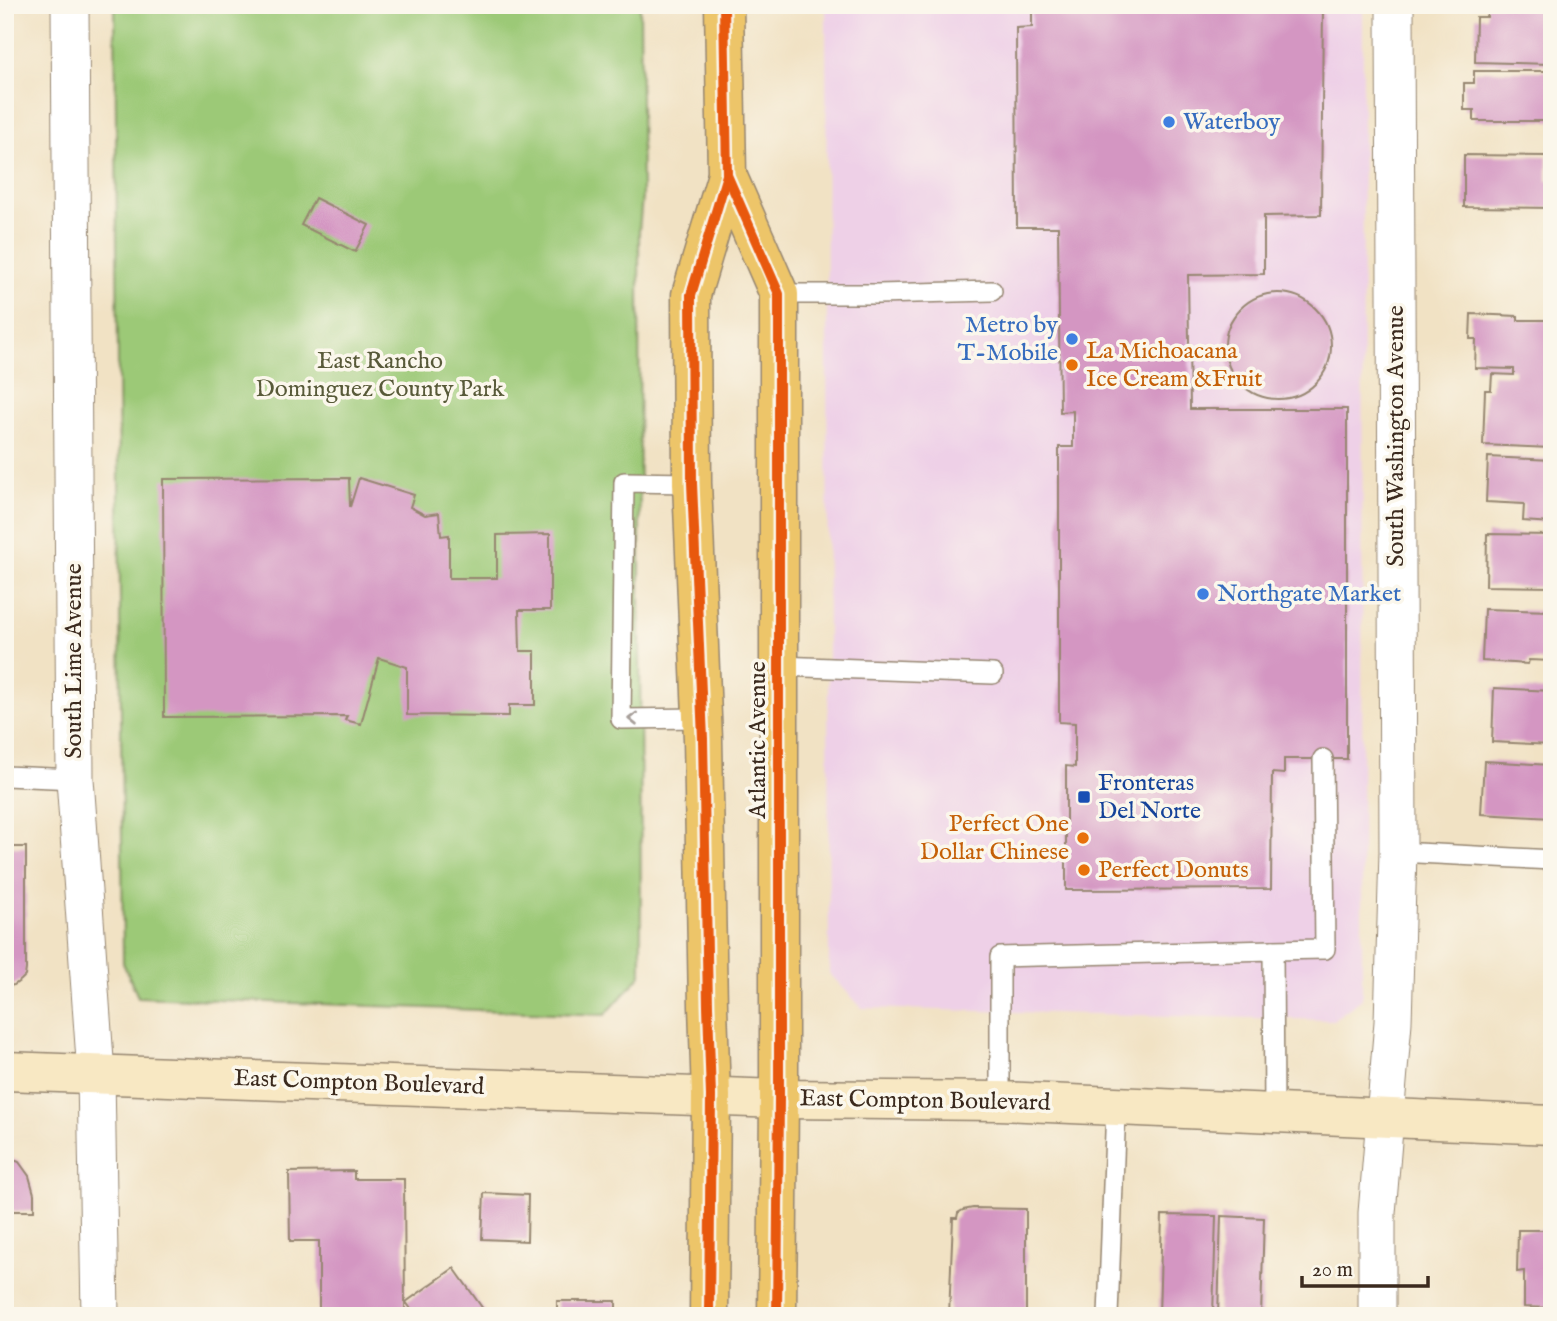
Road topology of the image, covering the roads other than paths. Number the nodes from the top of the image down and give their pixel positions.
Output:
1 (70, 5) edge
2 (724, 5) edge
3 (1395, 5) edge
4 (727, 175) junction
5 (992, 291) dead end
6 (779, 294) junction
7 (692, 483) junction
8 (779, 666) junction
9 (993, 674) dead end
10 (701, 718) junction
11 (1323, 759) dead end
12 (5, 776) edge
13 (75, 779) junction
14 (1398, 852) junction
15 (1552, 860) edge
16 (1273, 950) junction
17 (5, 1070) edge
18 (96, 1074) junction
19 (711, 1096) junction
20 (779, 1099) junction
21 (1000, 1101) junction
22 (1115, 1106) junction
23 (1274, 1113) junction
24 (1385, 1117) junction
25 (1552, 1125) edge
26 (100, 1316) edge
27 (709, 1316) edge
28 (777, 1316) edge
29 (1108, 1316) edge
30 (1377, 1316) edge

1 - 13 street, South Lime Avenue
2 - 4 main road, Atlantic Avenue
3 - 14 street, South Washington Avenue
4 - 6 main road, Atlantic Avenue
4 - 7 main road, Atlantic Avenue
5 - 6 lane
6 - 8 main road, Atlantic Avenue
7 - 10 main road, Atlantic Avenue
10 -> 7 lane
8 - 9 lane
8 - 20 main road, Atlantic Avenue
10 - 19 main road, Atlantic Avenue
11 - 16 lane
12 - 13 lane
13 - 18 street, South Lime Avenue
14 - 15 lane
14 - 24 street, South Washington Avenue
16 - 21 lane
16 - 23 lane
17 - 18 main road, East Compton Boulevard
18 - 19 main road, East Compton Boulevard
18 - 26 street, South Lime Avenue
19 - 20 main road, East Compton Boulevard
19 - 27 main road, Atlantic Avenue
20 - 21 main road, East Compton Boulevard
20 - 28 main road, Atlantic Avenue
21 - 22 main road, East Compton Boulevard
22 - 23 main road, East Compton Boulevard
22 - 29 lane
23 - 24 main road, East Compton Boulevard
24 - 25 main road, East Compton Boulevard
24 - 30 street, South Washington Avenue

